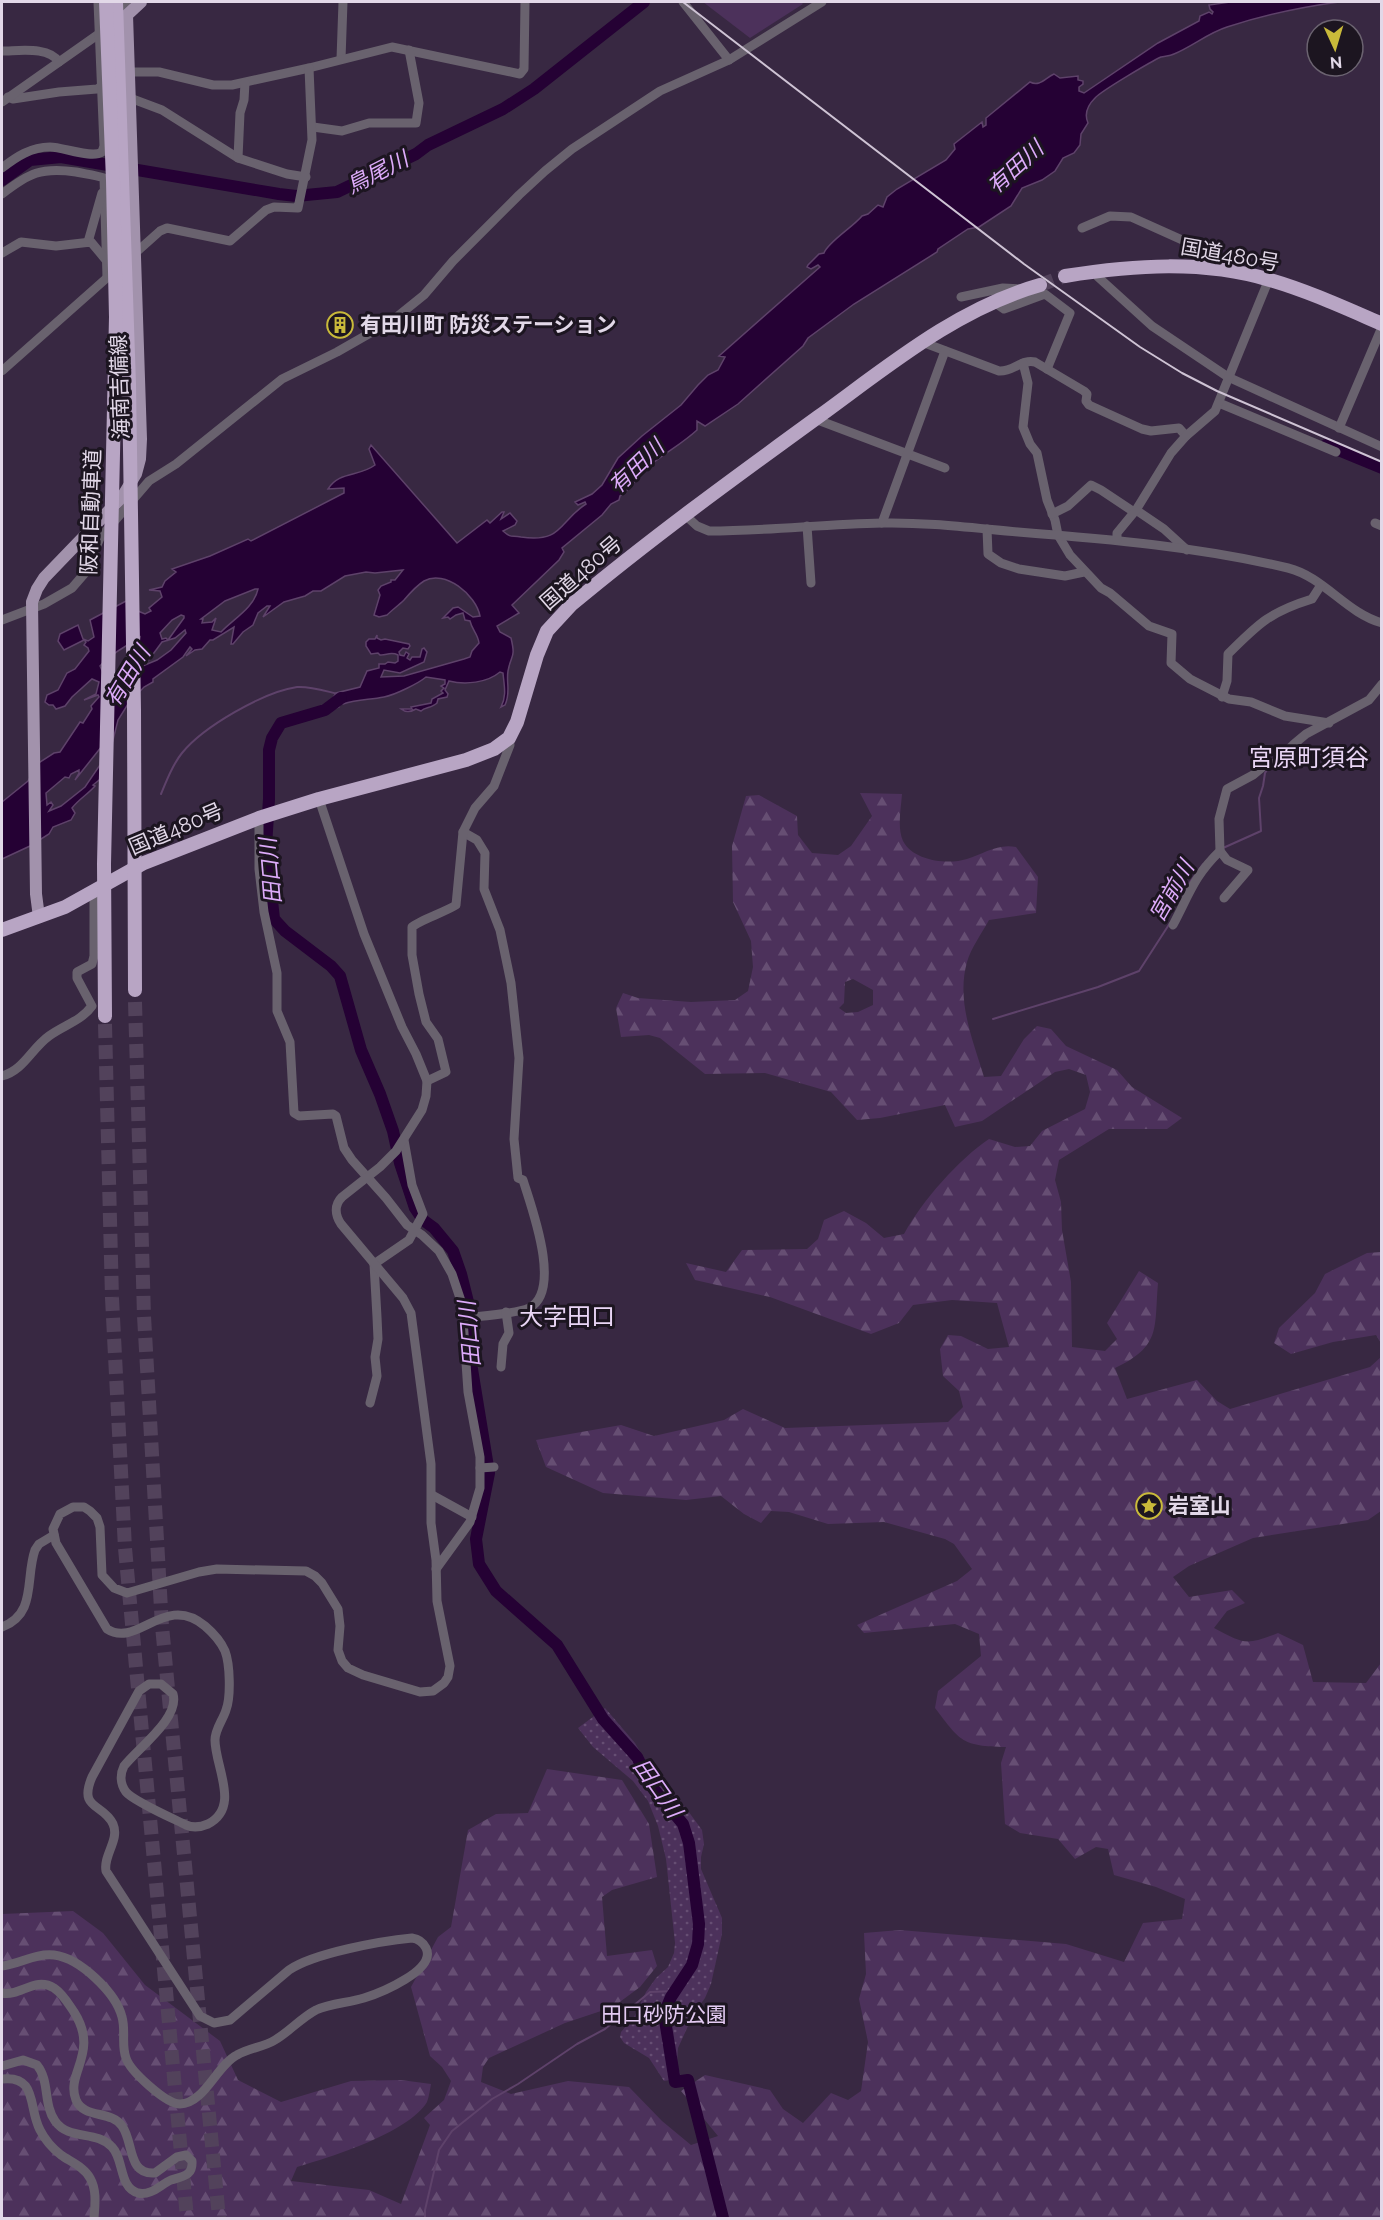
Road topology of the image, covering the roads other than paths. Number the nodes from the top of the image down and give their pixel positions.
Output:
1 (98, 2) edge
2 (106, 2) edge
3 (116, 2) edge
4 (126, 2) edge
5 (141, 2) edge
6 (343, 2) edge
7 (525, 2) edge
8 (684, 2) edge
9 (822, 2) edge
10 (127, 15) junction
11 (99, 34) junction
12 (409, 50) junction
13 (2, 51) edge
14 (341, 59) junction
15 (729, 60) junction
16 (59, 62) junction
17 (309, 68) junction
18 (129, 77) junction
19 (245, 83) junction
20 (102, 87) junction
21 (130, 98) junction
22 (4, 100) edge
23 (313, 127) junction
24 (238, 158) junction
25 (2, 168) edge
26 (306, 177) junction
27 (105, 186) junction
28 (2, 194) edge
29 (1082, 228) dead end
30 (88, 242) junction
31 (2, 253) edge
32 (135, 253) junction
33 (106, 260) junction
34 (1206, 268) junction
35 (1096, 271) junction
36 (1065, 276) tunnel mouth
37 (107, 277) junction
38 (1269, 279) junction
39 (1040, 285) tunnel mouth
40 (1026, 289) junction
41 (961, 297) dead end
42 (994, 302) junction
43 (1382, 325) edge
44 (922, 342) junction
45 (945, 351) junction
46 (1023, 363) junction
47 (1047, 369) junction
48 (2, 371) edge
49 (1228, 377) junction
50 (1219, 403) junction
51 (815, 419) junction
52 (1339, 428) junction
53 (1186, 436) junction
54 (1382, 447) edge
55 (1336, 452) dead end
56 (907, 454) junction
57 (945, 468) dead end
58 (1135, 511) junction
59 (1052, 514) junction
60 (685, 515) junction
61 (882, 523) junction
62 (807, 526) junction
63 (987, 529) junction
64 (1058, 535) junction
65 (1117, 540) junction
66 (1187, 550) junction
67 (1084, 572) junction
68 (811, 583) dead end
69 (1321, 585) junction
70 (32, 612) junction
71 (4, 619) edge
72 (1382, 623) edge
73 (1382, 684) edge
74 (1222, 696) junction
75 (1329, 723) junction
76 (509, 738) junction
77 (319, 799) junction
78 (265, 816) junction
79 (463, 832) junction
80 (1220, 851) junction
81 (94, 891) junction
82 (1224, 898) dead end
83 (39, 917) junction
84 (1173, 925) dead end
85 (2, 930) edge
86 (135, 996) tunnel mouth
87 (105, 1020) tunnel mouth
88 (2, 1076) edge
89 (427, 1081) junction
90 (402, 1143) junction
91 (367, 1178) junction
92 (416, 1228) junction
93 (375, 1264) junction
94 (506, 1312) junction
95 (464, 1318) junction
96 (501, 1367) dead end
97 (370, 1403) dead end
98 (432, 1495) junction
99 (472, 1517) junction
100 (54, 1534) junction
101 (436, 1569) junction
102 (2, 1627) edge
103 (2, 1966) edge
104 (2, 1993) edge
105 (2, 2066) edge
106 (2, 2079) edge
107 (94, 2218) edge

1 - 11 street
2 - 87 highway, 阪和自動車道, bridge
3 - 86 highway, 阪和自動車道, bridge
4 - 10 street
5 - 10 main road
6 - 14 street
7 - 12 street
8 - 15 street
9 - 15 street
10 - 11 street
10 - 18 main road, 海南吉備線
11 - 16 street
11 - 20 street
12 - 14 street
12 - 23 street
13 - 16 street
14 - 17 street
15 - 70 street
16 - 22 street
17 - 19 street
17 - 23 street
18 - 19 street
18 - 20 street
18 - 21 main road, 海南吉備線
19 - 24 street
20 - 22 street
20 - 25 street
21 - 24 street
21 - 32 main road, 海南吉備線
23 - 26 street
24 - 26 street
26 - 32 street
27 - 28 street
27 - 30 street
27 - 33 street
29 - 34 street
30 - 31 street
30 - 33 street
32 - 37 street
32 - 70 main road, 海南吉備線
33 - 37 street
34 - 35 highway, 国道480号
34 - 38 highway, 国道480号
35 - 36 highway, 国道480号
35 - 49 street
37 - 48 street
38 - 43 highway, 国道480号
38 - 49 street
39 - 40 highway, 国道480号
40 - 41 street
40 - 42 highway, 国道480号
42 - 44 highway, 国道480号
42 - 47 street
43 - 52 street
44 - 45 street
44 - 51 highway, 国道480号
45 - 46 street
45 - 56 street
46 - 47 street
46 - 59 street
47 - 53 street
49 - 50 street
49 - 52 street
50 - 53 street
50 - 55 street
51 - 56 street
51 - 60 highway, 国道480号
52 - 54 street
53 - 58 street
56 - 57 street
56 - 61 street
58 - 59 street
58 - 65 street
58 - 66 street
59 - 64 street
60 - 62 street
60 - 76 highway, 国道480号
61 - 62 street
61 - 63 street
62 - 68 street
63 - 64 street
63 - 67 street
64 - 65 street
64 - 67 street
65 - 66 street
66 - 69 street
67 - 74 street
69 - 72 street
69 - 74 street
70 - 71 street
70 - 83 main road, 海南吉備線
73 - 75 street
74 - 75 street
75 - 80 street
76 - 77 highway, 国道480号
76 - 79 street
77 - 78 highway, 国道480号
77 - 89 street
78 - 81 highway, 国道480号
78 - 91 street
79 - 89 street
79 - 94 street
80 - 82 street
80 - 84 street
81 - 83 highway, 国道480号
81 - 88 street
83 - 85 highway, 国道480号
89 - 90 street
90 - 91 street
90 - 92 street
91 - 92 street
91 - 93 street
92 - 93 street
92 - 95 street
93 - 97 street
93 - 98 street
94 - 95 street
94 - 96 street
95 - 99 street
98 - 99 street
98 - 101 street
99 - 101 street
100 - 101 street
100 - 102 street
100 - 103 street
104 - 105 street
106 - 107 street

